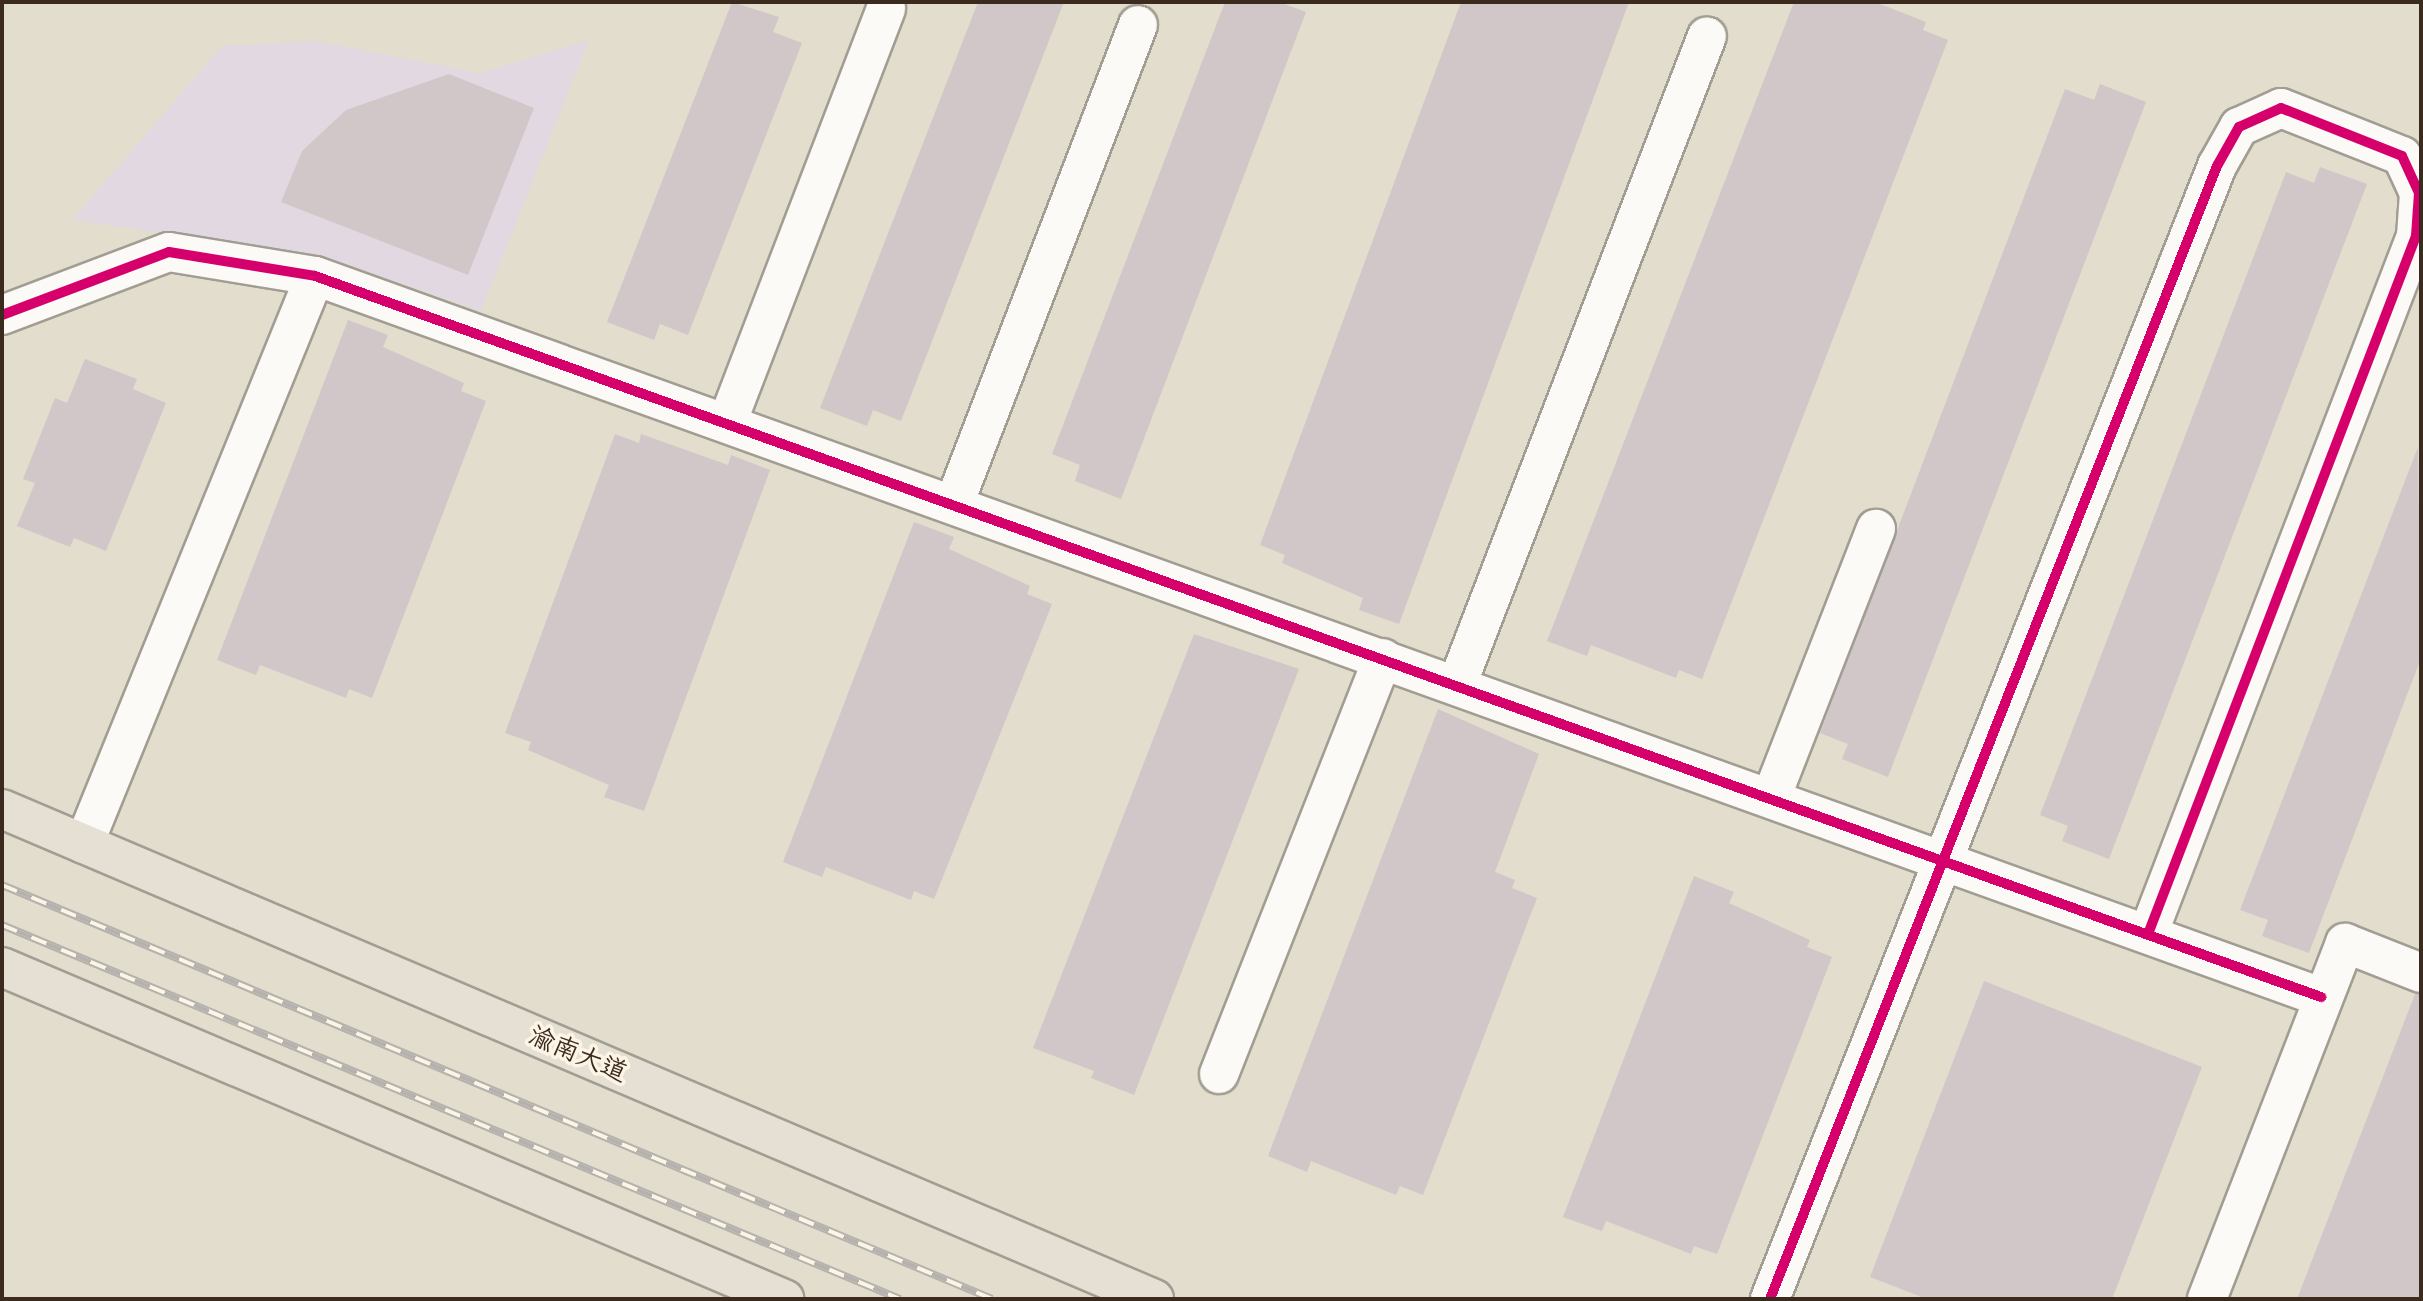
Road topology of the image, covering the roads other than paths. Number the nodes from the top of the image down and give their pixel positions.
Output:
1 (886, 8) dead end
2 (1138, 25) dead end
3 (1707, 36) dead end
4 (315, 276) junction
5 (2, 315) edge
6 (727, 423) junction
7 (954, 504) junction
8 (1876, 529) dead end
9 (1383, 658) junction
10 (1457, 685) junction
11 (1772, 798) junction
12 (2, 809) edge
13 (84, 844) junction
14 (1944, 860) junction
15 (2148, 934) junction
16 (2, 967) edge
17 (2421, 972) edge
18 (2321, 997) junction
19 (1219, 1074) dead end
20 (784, 1299) edge
21 (1154, 1299) edge
22 (1770, 1299) edge
23 (2207, 1299) edge

1 - 6 street
2 - 7 street
3 - 10 street
4 - 5 street
4 - 6 street
4 - 13 street
6 - 7 street
7 - 9 street
8 - 11 street
9 - 10 street
9 - 19 street
10 - 11 street
11 - 14 street
12 - 13 highway, 渝南大道
13 - 21 highway, 渝南大道
14 - 15 street
14 - 15 street
14 - 22 street
15 - 18 street
16 - 20 highway
17 - 18 street
18 - 23 street

